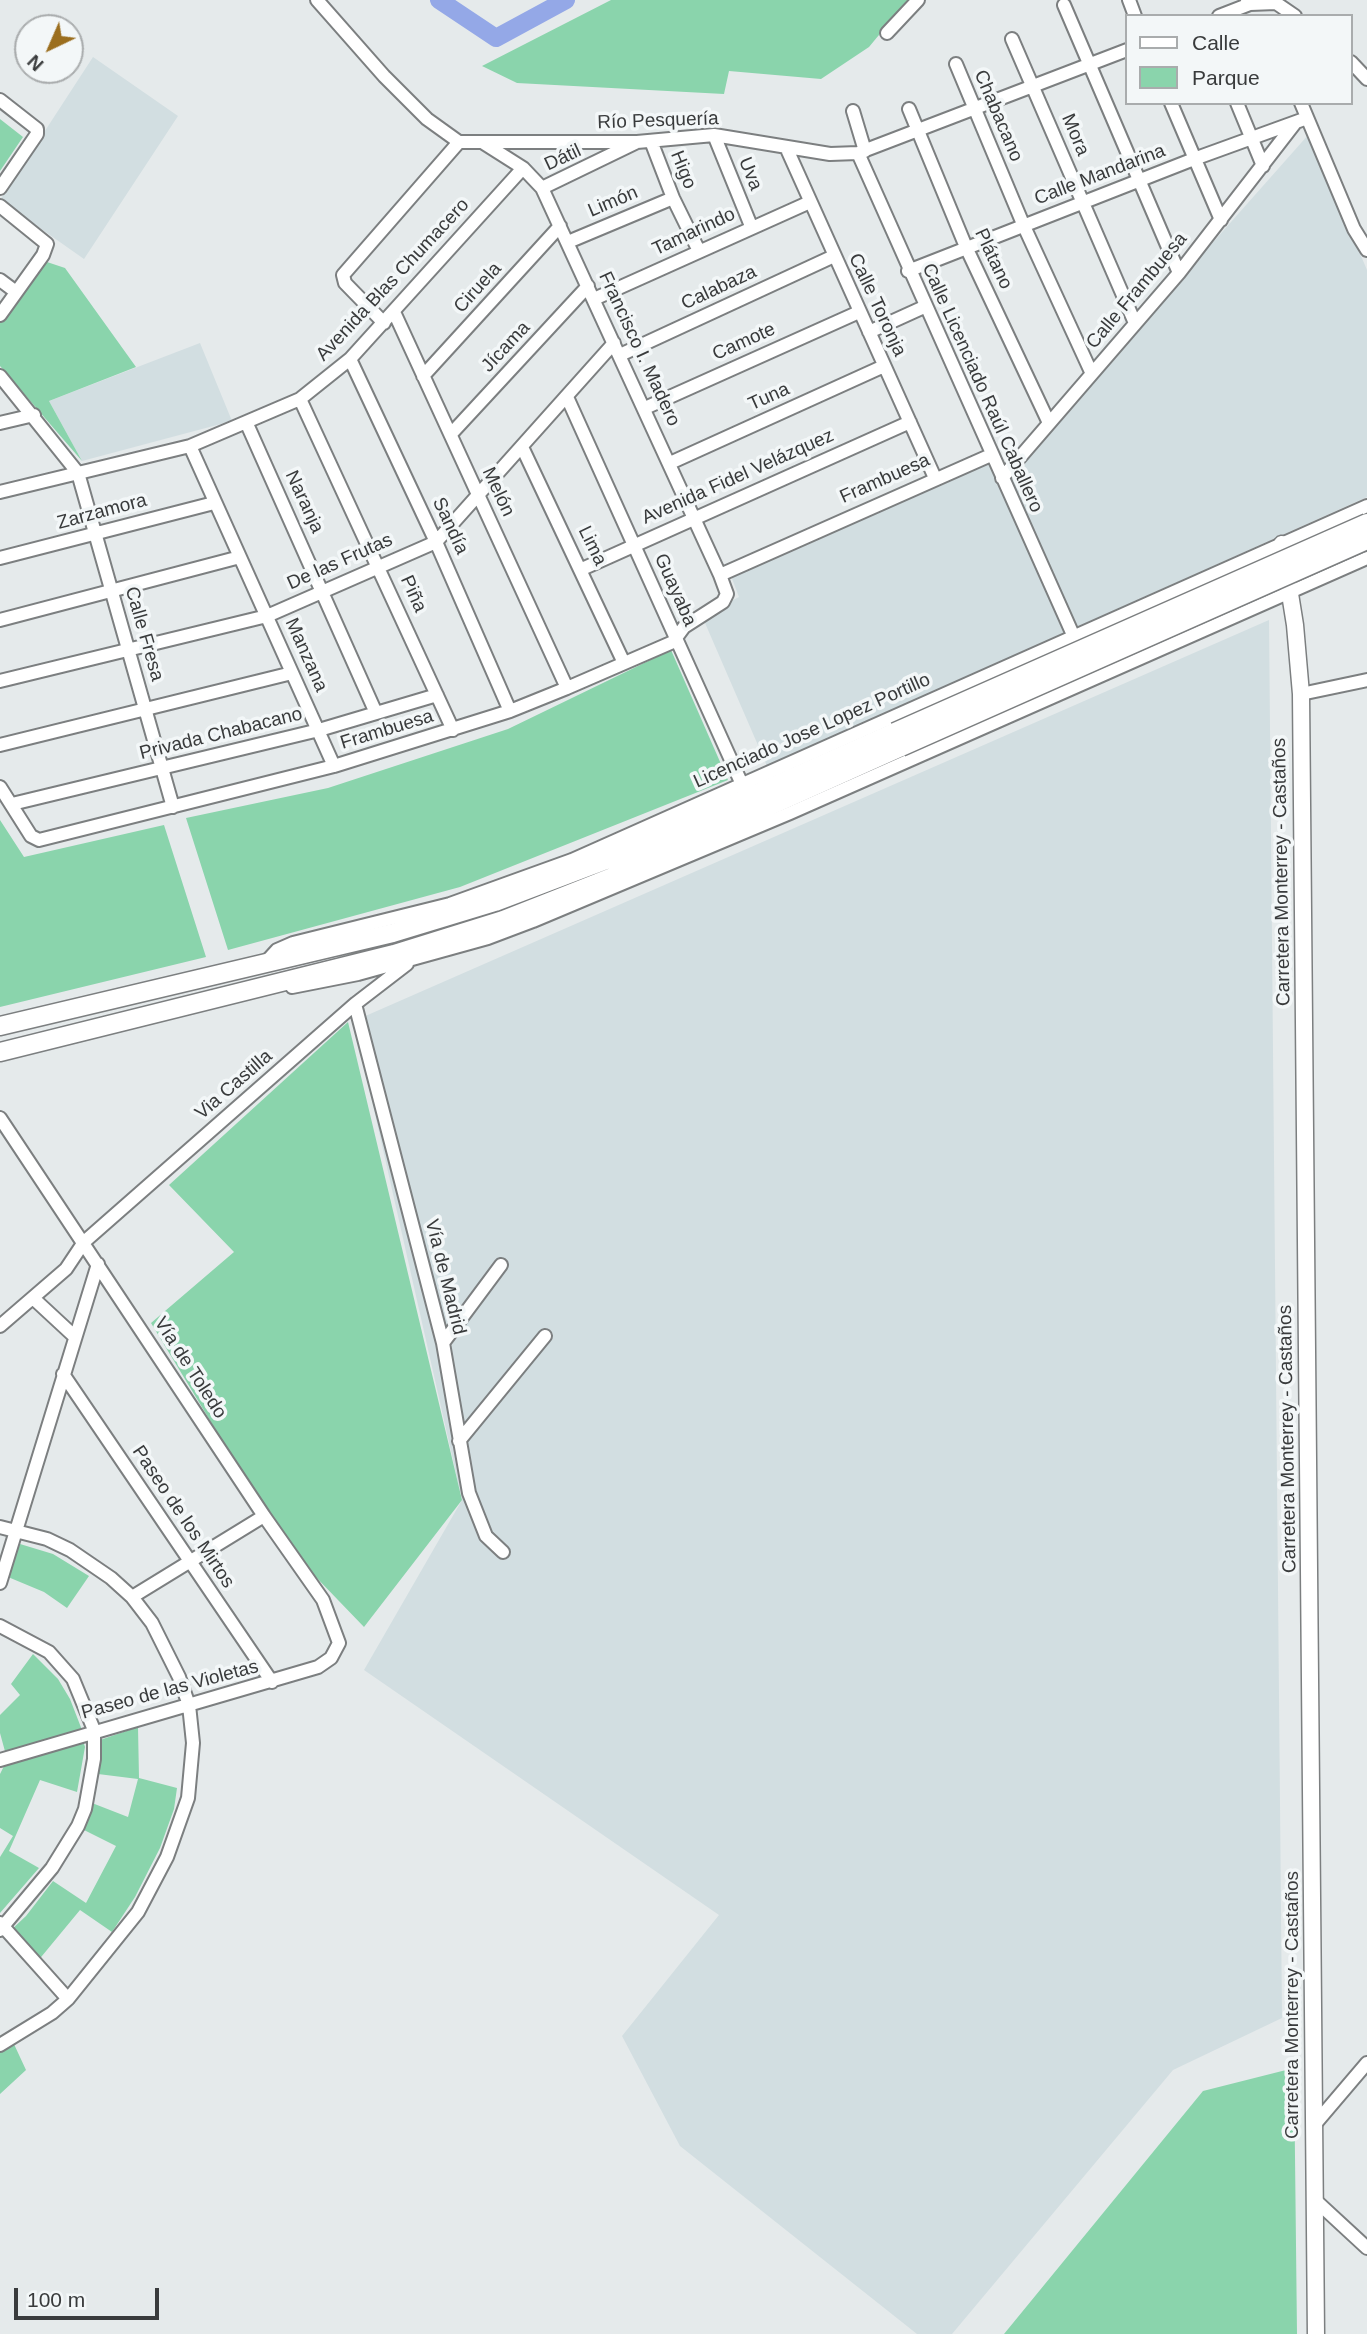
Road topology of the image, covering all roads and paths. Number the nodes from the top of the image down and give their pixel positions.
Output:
1 (317, 0) edge
2 (918, 0) edge
3 (1252, 2) edge
4 (1064, 5) dead end
5 (1224, 14) edge
6 (1292, 14) edge
7 (887, 33) dead end
8 (1012, 39) dead end
9 (1126, 50) edge
10 (956, 64) dead end
11 (1088, 64) junction
12 (1353, 64) edge
13 (1367, 79) edge
14 (1032, 85) junction
15 (0, 100) edge
16 (1172, 105) edge
17 (1238, 105) edge
18 (1301, 105) edge
19 (974, 108) junction
20 (909, 109) dead end
21 (853, 111) dead end
22 (1301, 121) junction
23 (918, 132) junction
24 (714, 135) junction
25 (1251, 138) junction
26 (651, 141) junction
27 (459, 142) junction
28 (482, 142) junction
29 (637, 142) junction
30 (786, 147) junction
31 (861, 152) junction
32 (1194, 159) junction
33 (1263, 166) junction
34 (523, 168) junction
35 (1138, 181) junction
36 (0, 188) edge
37 (542, 188) junction
38 (673, 198) junction
39 (810, 202) junction
40 (1083, 202) junction
41 (0, 206) edge
42 (1222, 220) junction
43 (1023, 225) junction
44 (560, 226) junction
45 (751, 226) junction
46 (568, 242) junction
47 (966, 247) junction
48 (1367, 250) edge
49 (699, 251) junction
50 (834, 256) junction
51 (908, 271) junction
52 (1179, 273) junction
53 (0, 280) edge
54 (588, 286) junction
55 (16, 292) junction
56 (594, 299) junction
57 (925, 307) junction
58 (394, 312) junction
59 (859, 312) junction
60 (0, 315) edge
61 (384, 323) junction
62 (1136, 323) junction
63 (869, 332) junction
64 (617, 349) junction
65 (350, 359) junction
66 (884, 366) junction
67 (1092, 374) junction
68 (0, 376) edge
69 (423, 376) junction
70 (568, 397) junction
71 (300, 398) junction
72 (645, 408) junction
73 (34, 415) junction
74 (910, 422) junction
75 (0, 423) edge
76 (1049, 423) junction
77 (247, 424) junction
78 (451, 434) junction
79 (190, 446) junction
80 (522, 447) junction
81 (991, 455) junction
82 (670, 463) junction
83 (78, 473) junction
84 (935, 478) junction
85 (1002, 478) junction
86 (0, 492) edge
87 (479, 495) junction
88 (214, 503) junction
89 (1367, 506) edge
90 (1351, 513) junction
91 (694, 517) junction
92 (1367, 523) edge
93 (95, 534) junction
94 (1367, 540) edge
95 (436, 542) junction
96 (1282, 544) junction
97 (634, 545) junction
98 (240, 557) junction
99 (0, 558) edge
100 (1367, 558) edge
101 (379, 565) junction
102 (582, 569) junction
103 (1217, 572) junction
104 (720, 575) junction
105 (323, 590) junction
106 (1290, 591) junction
107 (112, 593) junction
108 (726, 598) joint
109 (267, 616) junction
110 (1229, 618) junction
111 (0, 620) edge
112 (1074, 637) junction
113 (676, 639) junction
114 (130, 650) junction
115 (624, 663) junction
116 (292, 673) junction
117 (1367, 680) edge
118 (0, 681) edge
119 (567, 688) junction
120 (1301, 694) junction
121 (437, 695) junction
122 (145, 707) junction
123 (510, 711) junction
124 (376, 713) junction
125 (319, 730) junction
126 (453, 730) junction
127 (898, 740) junction
128 (0, 746) edge
129 (334, 766) junction
130 (162, 768) junction
131 (0, 787) edge
132 (745, 791) junction
133 (12, 804) junction
134 (173, 807) junction
135 (413, 959) junction
136 (264, 984) junction
137 (355, 1004) junction
138 (0, 1026) edge
139 (0, 1052) edge
140 (0, 1118) edge
141 (84, 1242) junction
142 (98, 1264) junction
143 (501, 1265) dead end
144 (33, 1298) junction
145 (0, 1326) edge
146 (74, 1336) junction
147 (545, 1336) dead end
148 (443, 1343) junction
149 (63, 1374) junction
150 (459, 1441) junction
151 (264, 1516) junction
152 (0, 1527) edge
153 (17, 1530) junction
154 (503, 1552) dead end
155 (189, 1560) junction
156 (0, 1583) edge
157 (132, 1597) junction
158 (0, 1626) edge
159 (339, 1643) joint
160 (271, 1682) junction
161 (189, 1705) junction
162 (94, 1730) junction
163 (0, 1760) edge
164 (1, 1927) edge
165 (68, 1999) junction
166 (0, 2045) edge
167 (1367, 2063) edge
168 (1315, 2124) junction
169 (1314, 2199) junction
170 (1367, 2248) edge
171 (1316, 2334) edge

1 - 27 street
2 - 7 street
3 - 5 street
3 - 6 street
4 - 11 street
8 - 14 street, Mora
9 - 11 street
10 - 19 street, Chabacano
11 - 14 street
11 - 35 street
12 - 13 street
14 - 19 street
14 - 40 street, Mora
15 - 36 street
16 - 32 street
17 - 25 street
18 - 22 street
19 - 23 street
19 - 43 street, Chabacano
20 - 23 street, Plátano
21 - 31 street, Calle Licenciado Raúl Caballero
22 - 25 street, Calle Mandarina
22 - 33 street, Calle Frambuesa
22 - 48 street
23 - 31 street
23 - 47 street, Plátano
24 - 26 street, Río Pesquería
24 - 30 street, Río Pesquería
24 - 45 street, Uva
25 - 32 street, Calle Mandarina
25 - 33 street
26 - 29 street, Río Pesquería
26 - 38 street, Higo
27 - 28 street, Río Pesquería
27 - 61 street
28 - 29 street, Río Pesquería
28 - 34 street, Francisco I. Madero
29 - 37 street, Dátil
30 - 31 street, Río Pesquería
30 - 39 street, Calle Toronja
31 - 51 street, Calle Licenciado Raúl Caballero
32 - 35 street, Calle Mandarina
32 - 42 street
33 - 42 street, Calle Frambuesa
34 - 37 street, Francisco I. Madero
34 - 58 street, Avenida Blas Chumacero
35 - 40 street, Calle Mandarina
35 - 52 street
37 - 44 street, Francisco I. Madero
38 - 46 street, Limón
38 - 49 street, Higo
39 - 45 street, Tamarindo
39 - 50 street, Calle Toronja
40 - 43 street, Calle Mandarina
40 - 62 street, Mora
41 - 55 street
42 - 52 street, Calle Frambuesa
43 - 47 street, Calle Mandarina
43 - 67 street, Chabacano
44 - 46 street, Francisco I. Madero
44 - 69 street, Ciruela
45 - 49 street, Tamarindo
46 - 54 street, Francisco I. Madero
47 - 51 street, Calle Mandarina
47 - 76 street, Plátano
49 - 56 street, Tamarindo
50 - 59 street, Calle Toronja
50 - 64 street, Calabaza
51 - 57 street, Calle Licenciado Raúl Caballero
52 - 62 street, Calle Frambuesa
53 - 55 street
54 - 56 street, Francisco I. Madero
54 - 78 street, Jícama
55 - 60 street
56 - 64 street, Francisco I. Madero
57 - 63 street
57 - 81 street, Calle Licenciado Raúl Caballero
58 - 61 street, Avenida Blas Chumacero
58 - 69 street, Melón
59 - 63 street, Calle Toronja
59 - 72 street, Camote
61 - 65 street, Avenida Blas Chumacero
62 - 67 street, Calle Frambuesa
63 - 66 street, Calle Toronja
64 - 70 street, De las Frutas
64 - 72 street, Francisco I. Madero
65 - 71 street, Avenida Blas Chumacero
65 - 95 street, Sandía
66 - 74 street, Calle Toronja
66 - 82 street, Tuna
67 - 76 street, Calle Frambuesa
68 - 73 street
69 - 78 street, Melón
70 - 80 street, De las Frutas
70 - 97 street, Guayaba
71 - 77 street, Avenida Blas Chumacero
71 - 101 street, Piña
72 - 82 street, Francisco I. Madero
73 - 75 street
73 - 83 street
74 - 84 street, Calle Toronja
74 - 91 street, Avenida Fidel Velázquez
76 - 85 street, Calle Frambuesa
77 - 79 street, Avenida Blas Chumacero
77 - 105 street, Naranja
78 - 87 street, Melón
79 - 83 street, Avenida Blas Chumacero
79 - 88 street, Manzana
80 - 87 street, De las Frutas
80 - 102 street, Lima
81 - 84 street, Frambuesa
81 - 85 street, Calle Licenciado Raúl Caballero
82 - 91 street, Francisco I. Madero
83 - 86 street, Avenida Blas Chumacero
83 - 93 street, Calle Fresa
84 - 104 street, Frambuesa
85 - 112 street, Calle Licenciado Raúl Caballero
87 - 95 street, De las Frutas
87 - 119 street, Melón
88 - 93 street, Zarzamora
88 - 98 street, Manzana
89 - 90 street, Licenciado Jose Lopez Portillo
90 - 96 street, Licenciado Jose Lopez Portillo
90 - 100 street
91 - 97 street, Avenida Fidel Velázquez
91 - 104 street, Francisco I. Madero
92 - 127 highway, Licenciado Jose Lopez Portillo, bridge
93 - 99 street, Zarzamora
93 - 107 street, Calle Fresa
94 - 127 highway, Licenciado Jose Lopez Portillo, bridge
95 - 101 street, De las Frutas
95 - 123 street, Sandía
96 - 103 street, Licenciado Jose Lopez Portillo
96 - 106 main road, Carretera Monterrey - Castaños
97 - 102 street, Avenida Fidel Velázquez
97 - 113 street, Guayaba
98 - 107 street
98 - 109 street, Manzana
100 - 106 street, Licenciado Jose Lopez Portillo
101 - 105 street, De las Frutas
101 - 121 street, Piña
102 - 115 street, Lima
103 - 110 street
103 - 112 street, Licenciado Jose Lopez Portillo
104 - 108 street, Francisco I. Madero
105 - 109 street, De las Frutas
105 - 124 street, Naranja
106 - 110 street, Licenciado Jose Lopez Portillo
106 - 120 main road, Carretera Monterrey - Castaños
107 - 111 street
107 - 114 street, Calle Fresa
108 - 113 street, Frambuesa
109 - 114 street, De las Frutas
109 - 116 street, Manzana
110 - 135 street, Licenciado Jose Lopez Portillo
112 - 132 street, Licenciado Jose Lopez Portillo
113 - 115 street, Frambuesa
113 - 132 street, Guayaba
114 - 118 street, De las Frutas
114 - 122 street, Calle Fresa
115 - 119 street, Frambuesa
116 - 122 street
116 - 125 street, Manzana
117 - 120 street
119 - 123 street, Frambuesa
120 - 168 main road, Carretera Monterrey - Castaños
121 - 124 street, Privada Chabacano
121 - 126 street, Piña
122 - 128 street
122 - 130 street, Calle Fresa
123 - 126 street, Frambuesa
124 - 125 street, Privada Chabacano
125 - 129 street, Manzana
125 - 130 street, Privada Chabacano
126 - 129 street, Frambuesa
127 - 132 highway, Licenciado Jose Lopez Portillo
127 - 136 highway, Licenciado Jose Lopez Portillo
129 - 134 street, Frambuesa
130 - 133 street, Privada Chabacano
130 - 134 street, Calle Fresa
131 - 133 street
132 - 138 highway, Licenciado Jose Lopez Portillo
133 - 134 street, Frambuesa
135 - 136 street, Licenciado Jose Lopez Portillo
135 - 137 street, Via Castilla
136 - 139 highway, Licenciado Jose Lopez Portillo
137 - 141 street, Via Castilla
137 - 148 street, Vía de Madrid
140 - 141 street, Vía de Toledo
141 - 142 street, Vía de Toledo
141 - 144 street, Via Castilla
142 - 146 street
142 - 151 street, Vía de Toledo
143 - 148 street
144 - 145 street, Via Castilla
144 - 146 street
146 - 149 street
147 - 150 street
148 - 150 street, Vía de Madrid
149 - 153 street
149 - 155 street, Paseo de los Mirtos
150 - 154 street, Vía de Madrid
151 - 155 street
151 - 159 street, Vía de Toledo
152 - 153 street
153 - 156 street
153 - 157 street
155 - 157 street
155 - 160 street, Paseo de los Mirtos
157 - 161 street
158 - 162 street
159 - 160 street, Paseo de las Violetas
160 - 161 street, Paseo de las Violetas
161 - 162 street, Paseo de las Violetas
161 - 165 street
162 - 163 street, Paseo de las Violetas
162 - 164 street
164 - 165 street
165 - 166 street
167 - 168 street
168 - 169 main road, Carretera Monterrey - Castaños
169 - 170 street
169 - 171 main road, Carretera Monterrey - Castaños

